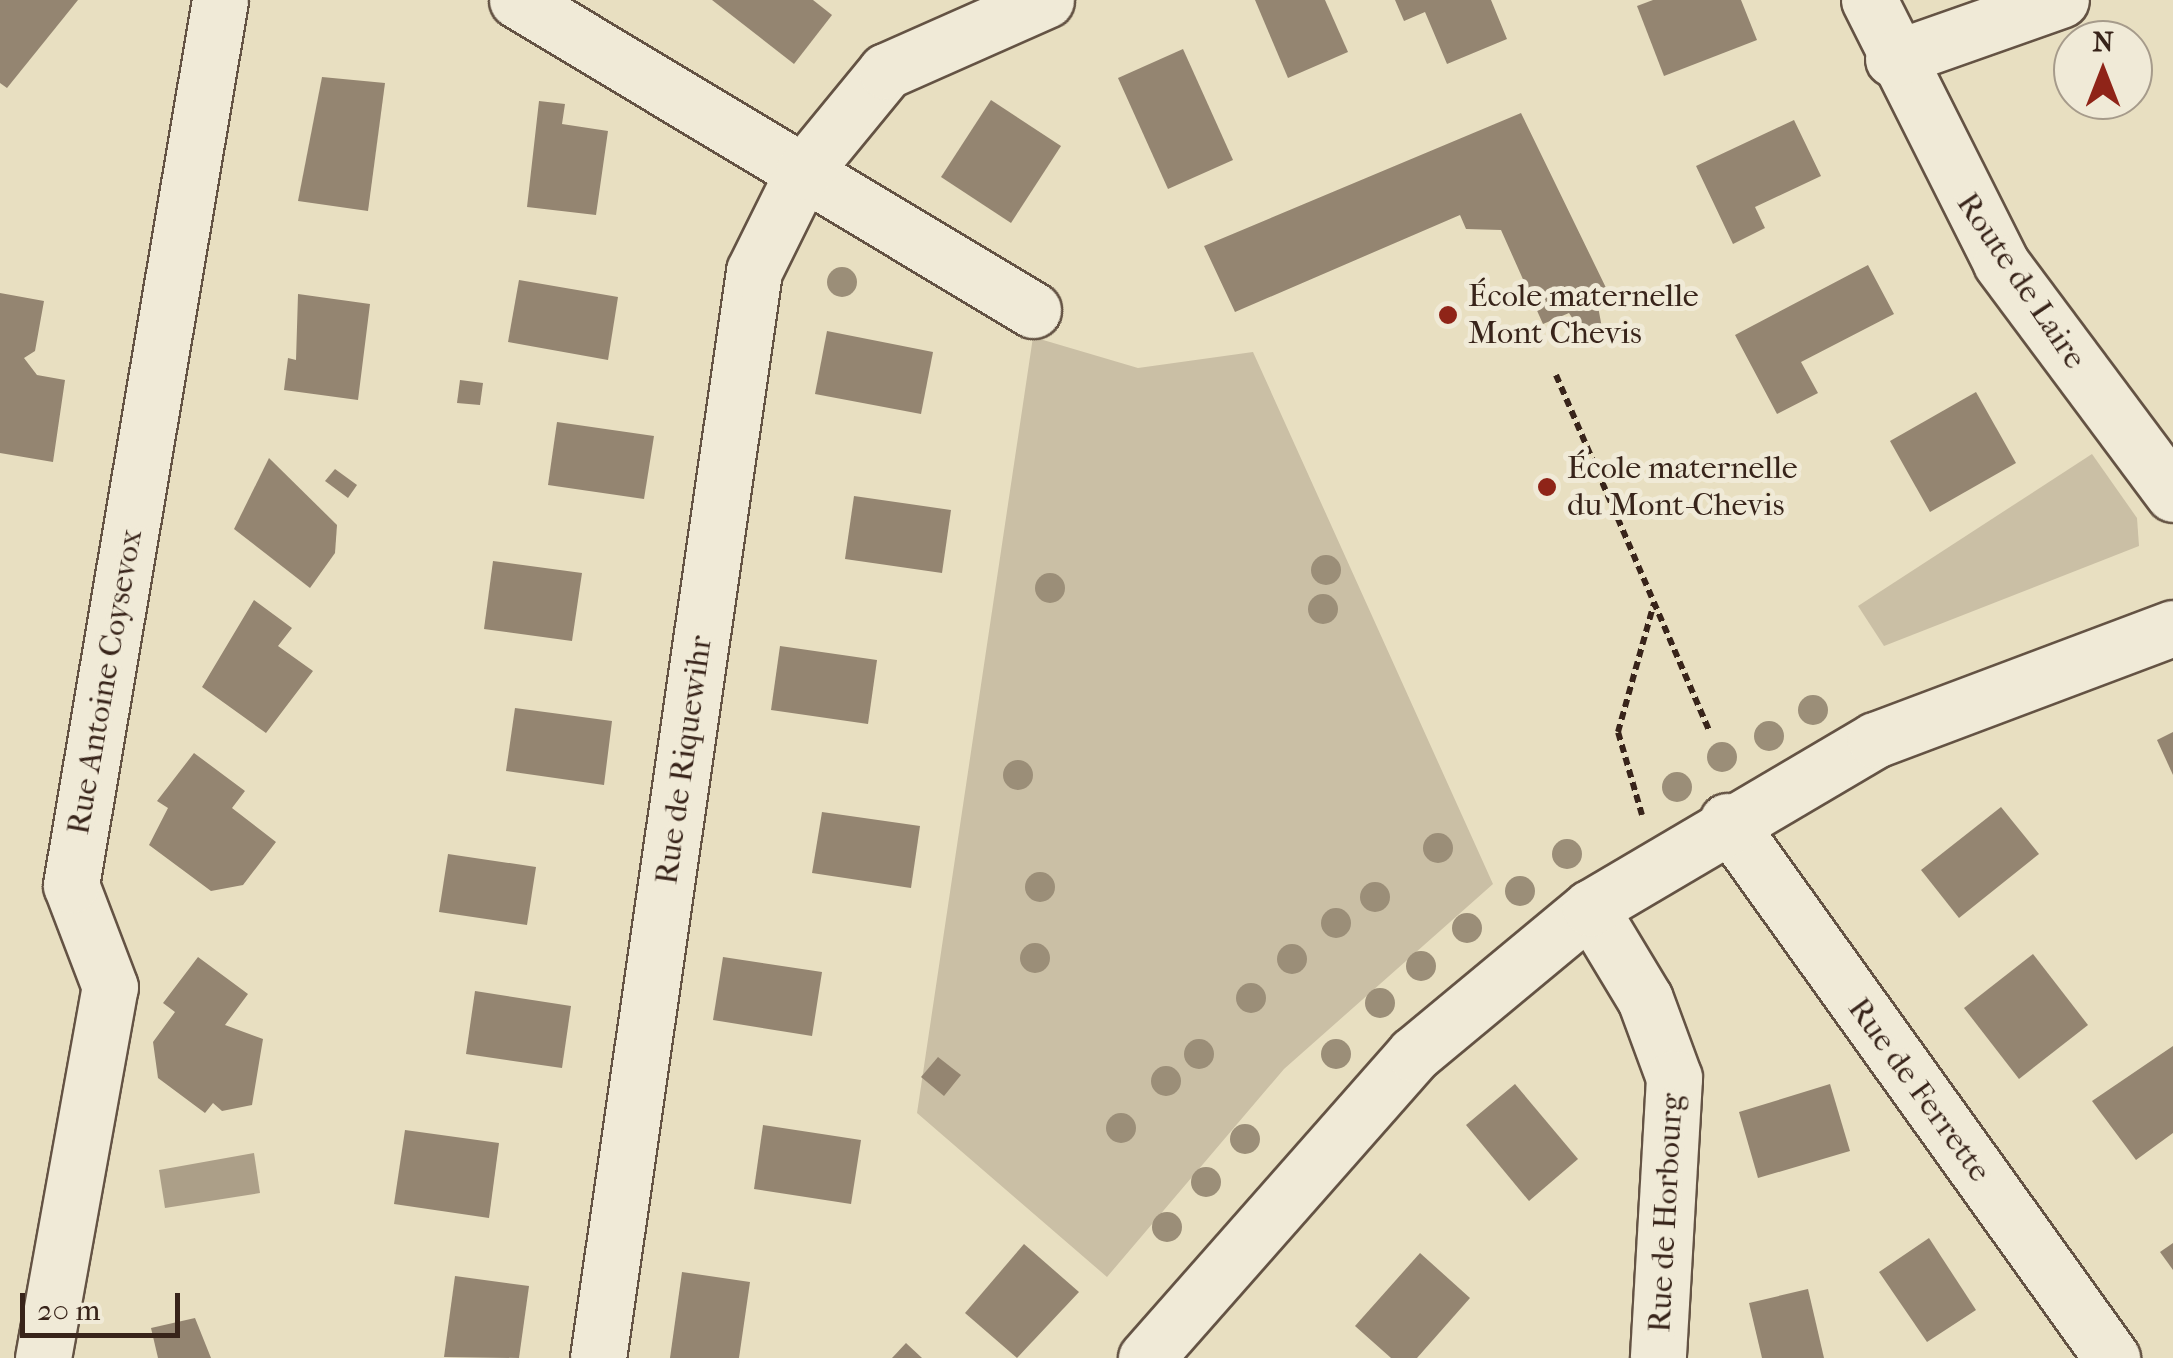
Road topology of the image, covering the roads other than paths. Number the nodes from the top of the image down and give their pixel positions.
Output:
1 (220, 0) edge
2 (516, 0) edge
3 (1046, 0) edge
4 (1869, 0) edge
5 (2060, 0) edge
6 (1893, 59) junction
7 (804, 172) junction
8 (1034, 310) dead end
9 (2173, 494) edge
10 (2173, 628) edge
11 (1727, 821) junction
12 (1590, 908) junction
13 (43, 1358) edge
14 (598, 1358) edge
15 (1146, 1358) edge
16 (1658, 1358) edge
17 (2112, 1358) edge

1 - 13 street, Rue Antoine Coysevox
2 - 7 street
3 - 7 street, Rue de Riquewihr
4 - 6 street, Route de Laire
5 - 6 street
6 - 9 street, Route de Laire
7 - 8 street
7 - 14 street, Rue de Riquewihr
10 - 11 street
11 - 12 street
11 - 17 street, Rue de Ferrette
12 - 15 street
12 - 16 street, Rue de Horbourg

